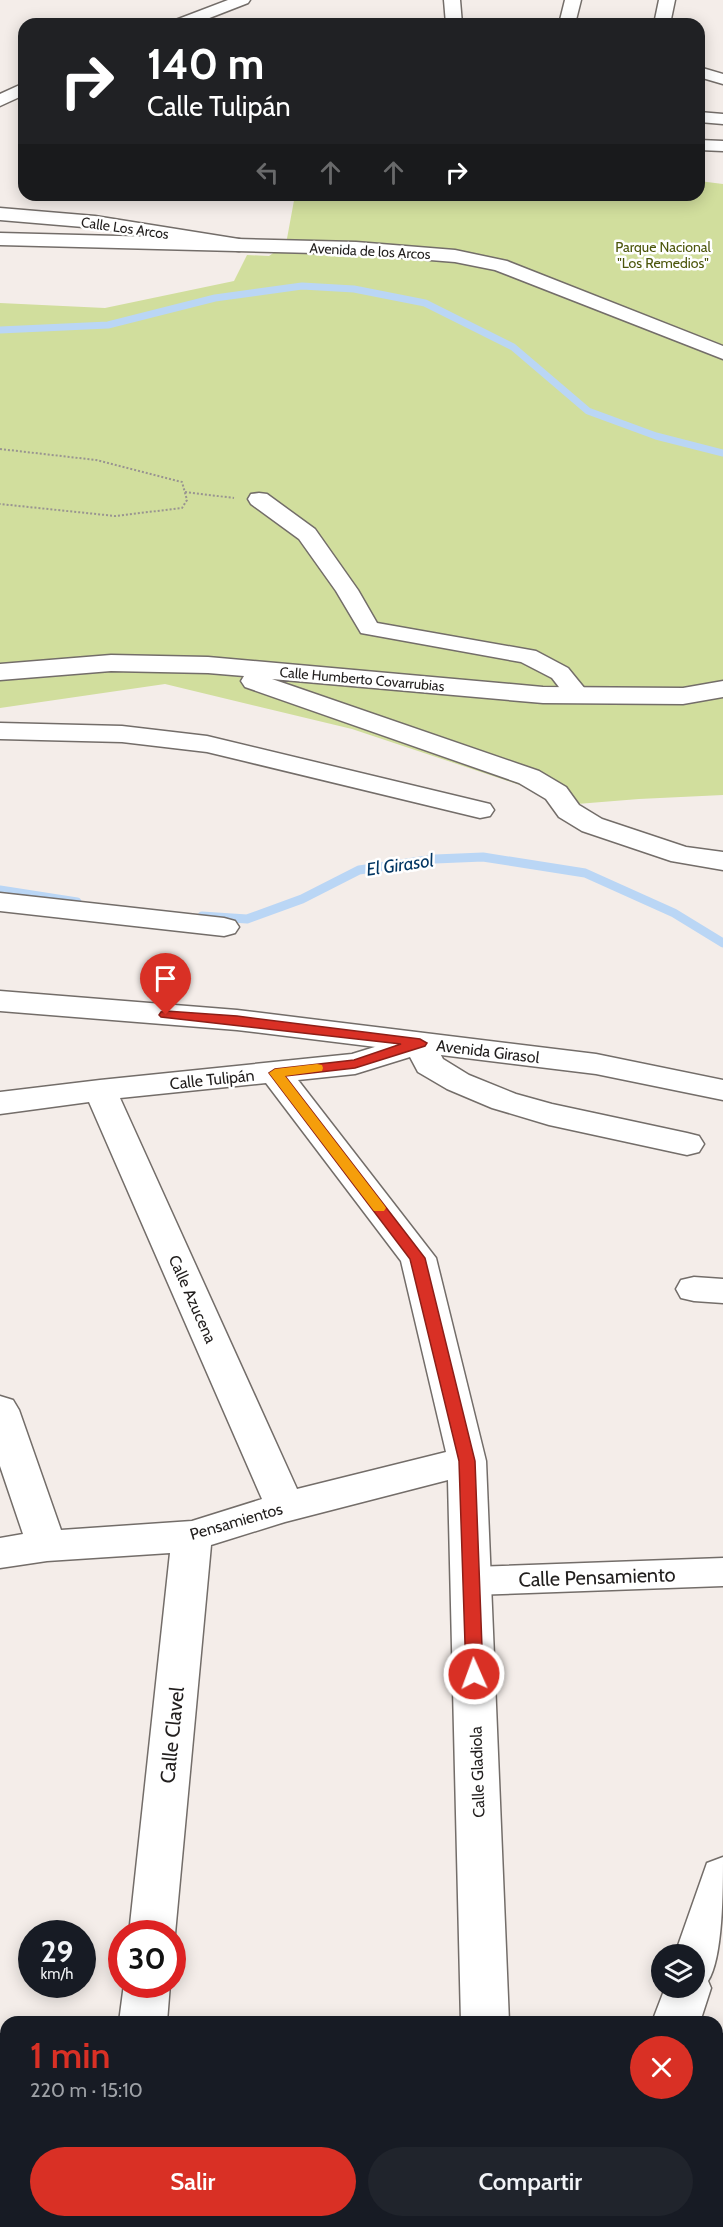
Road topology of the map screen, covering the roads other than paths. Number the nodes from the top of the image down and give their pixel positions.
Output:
1 (242, 0) edge
2 (258, 0) edge
3 (452, 0) edge
4 (573, 0) edge
5 (667, 0) edge
6 (249, 16) dead end
7 (196, 18) edge
8 (454, 18) edge
9 (568, 18) edge
10 (663, 18) edge
11 (705, 74) edge
12 (723, 79) edge
13 (18, 91) edge
14 (0, 101) edge
15 (705, 118) edge
16 (723, 119) edge
17 (705, 145) edge
18 (723, 146) edge
19 (0, 214) edge
20 (0, 239) edge
21 (250, 247) junction
22 (723, 353) edge
23 (259, 500) road end
24 (208, 665) junction
25 (0, 672) edge
26 (723, 689) edge
27 (578, 695) junction
28 (0, 731) edge
29 (480, 810) dead end
30 (723, 861) edge
31 (0, 902) edge
32 (224, 927) dead end
33 (0, 1001) edge
34 (420, 1043) junction
35 (275, 1073) junction
36 (100, 1090) junction
37 (723, 1090) edge
38 (0, 1103) edge
39 (687, 1144) dead end
40 (0, 1410) edge
41 (467, 1461) junction
42 (285, 1507) junction
43 (192, 1536) junction
44 (46, 1546) junction
45 (0, 1553) edge
46 (723, 1572) edge
47 (472, 1581) junction
48 (723, 1877) edge
49 (153, 1920) edge
50 (701, 1944) edge
51 (684, 1998) edge
52 (485, 2016) edge
53 (678, 2016) edge

1 - 7 street
2 - 6 street
3 - 8 street
4 - 9 street
5 - 10 street
11 - 12 street
13 - 14 street
15 - 16 street
17 - 18 street
19 - 21 street, Calle Los Arcos
20 - 21 street, Avenida de los Arcos
21 - 22 street, Avenida de los Arcos
23 - 27 street
24 - 25 street, Calle Humberto Covarrubias
24 - 27 street, Calle Humberto Covarrubias
24 - 30 street
26 - 27 street, Calle Humberto Covarrubias
28 - 29 street
31 - 32 street
33 - 34 street, Avenida Girasol
34 - 35 street, Calle Tulipán
34 - 37 street, Avenida Girasol
34 - 39 street
35 - 36 street, Calle Tulipán
35 - 41 street, Calle Gladiola
36 - 38 street, Calle Tulipán
36 - 42 street, Calle Azucena
40 - 44 street
41 - 42 street, Pensamientos
41 - 47 street, Calle Gladiola
42 - 43 street, Pensamientos
43 - 44 street, Pensamientos
43 - 49 street, Calle Clavel
44 - 45 street, Pensamientos
46 - 47 street, Calle Pensamiento
47 - 52 street, Calle Gladiola
48 - 50 street
51 - 53 street

